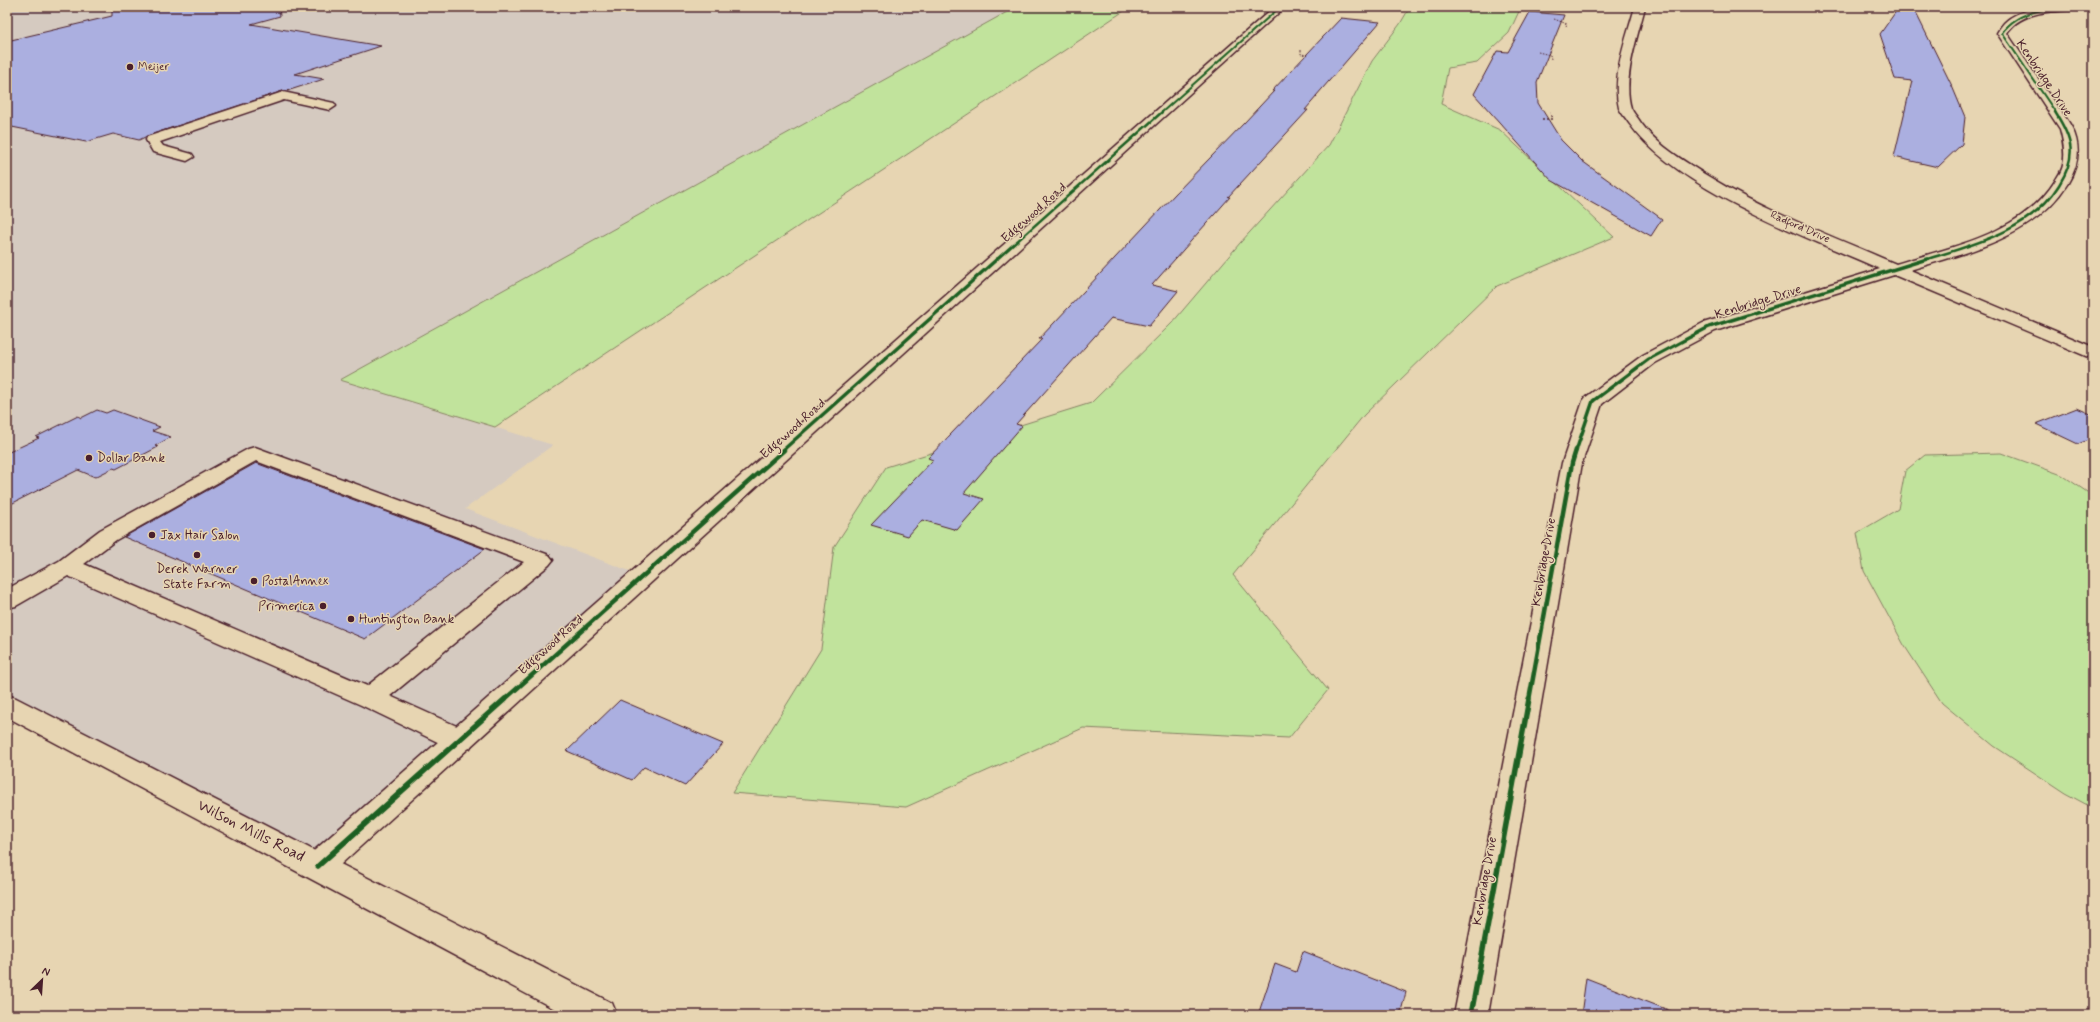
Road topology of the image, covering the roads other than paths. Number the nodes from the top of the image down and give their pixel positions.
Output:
1 (1280, 7) edge
2 (1640, 7) edge
3 (2093, 7) edge
4 (256, 105) junction
5 (330, 106) dead end
6 (268, 116) dead end
7 (186, 143) dead end
8 (164, 151) junction
9 (187, 157) dead end
10 (1896, 270) junction
11 (2093, 354) edge
12 (67, 566) junction
13 (7, 600) edge
14 (370, 698) junction
15 (7, 705) edge
16 (460, 740) junction
17 (318, 866) junction
18 (600, 1015) edge
19 (1471, 1015) edge

1 - 16 street, Edgewood Road
2 - 10 street, Radford Drive
3 - 10 street, Kenbridge Drive
4 - 5 street
4 - 6 street
4 - 8 street
7 - 8 street
8 - 9 street
10 - 11 street, Radford Drive
10 - 19 street, Kenbridge Drive
12 - 13 street
12 - 14 street
12 - 14 street
14 - 16 street
15 - 17 street, Wilson Mills Road
16 - 17 street, Edgewood Road
17 - 18 street, Wilson Mills Road

